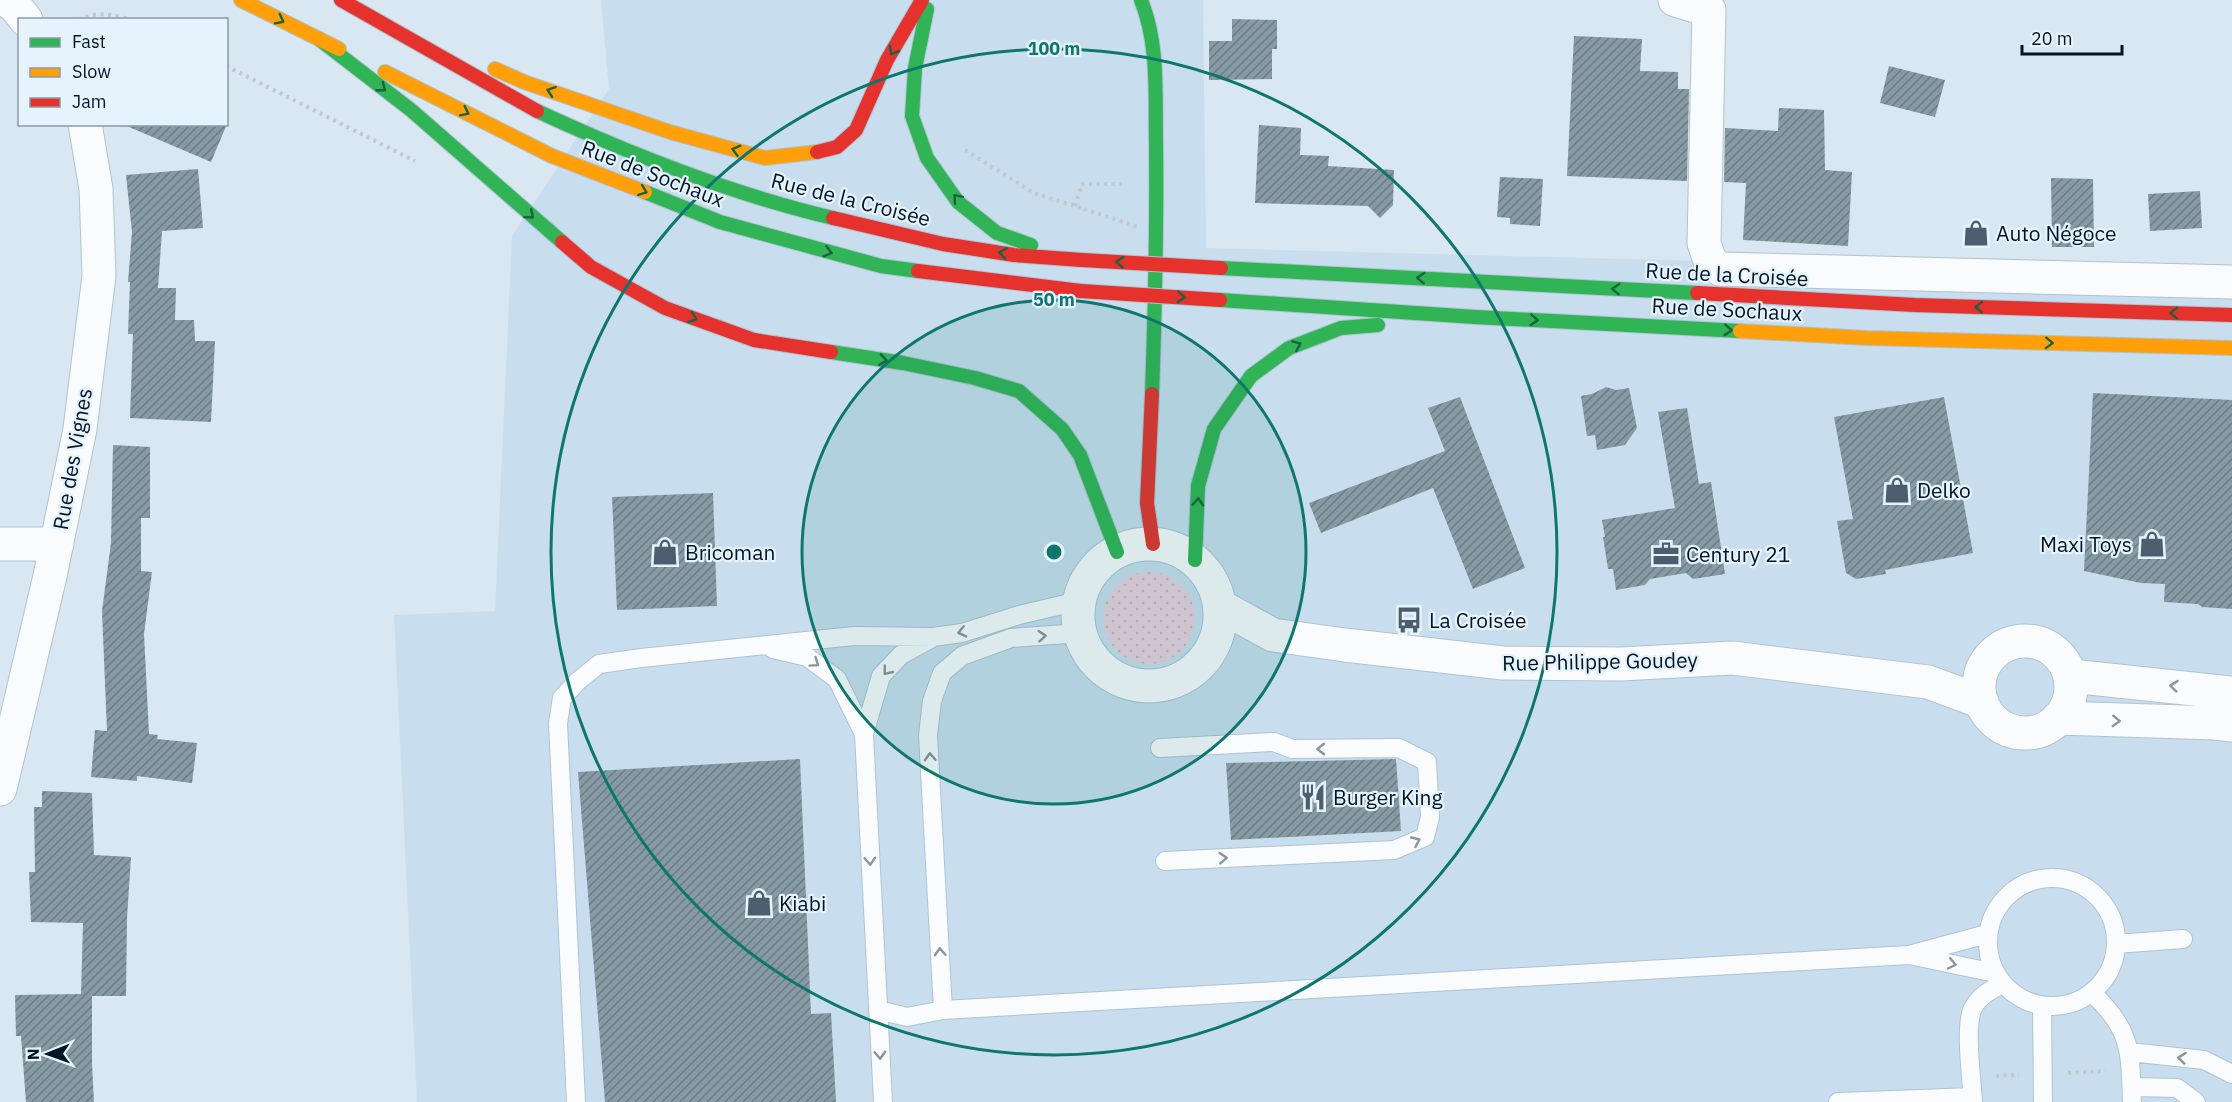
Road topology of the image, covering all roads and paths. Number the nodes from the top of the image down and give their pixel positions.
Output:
1 (6, 0) edge
2 (241, 0) edge
3 (341, 0) edge
4 (922, 0) edge
5 (928, 0) edge
6 (1141, 0) edge
7 (1675, 0) edge
8 (1715, 5) edge
9 (358, 9) junction
10 (24, 18) edge
11 (82, 18) edge
12 (125, 18) edge
13 (319, 39) junction
14 (228, 67) edge
15 (85, 126) edge
16 (960, 147) dead end
17 (617, 148) joint
18 (424, 166) dead end
19 (1157, 182) junction
20 (1075, 206) junction
21 (1084, 209) dead end
22 (1082, 260) junction
23 (2232, 282) edge
24 (2232, 315) edge
25 (1475, 316) junction
26 (2232, 348) edge
27 (0, 544) edge
28 (57, 544) junction
29 (1154, 544) junction
30 (1117, 552) junction
31 (1195, 560) junction
32 (1220, 606) junction
33 (1080, 617) junction
34 (1273, 635) junction
35 (933, 637) junction
36 (760, 646) junction
37 (1209, 655) junction
38 (1984, 666) junction
39 (2071, 676) junction
40 (1928, 682) junction
41 (2232, 693) edge
42 (10, 701) edge
43 (1982, 702) junction
44 (2058, 718) junction
45 (2232, 725) edge
46 (864, 734) junction
47 (1160, 748) dead end
48 (0, 789) edge
49 (1165, 861) dead end
50 (1987, 934) junction
51 (2183, 939) dead end
52 (2116, 944) junction
53 (1909, 955) junction
54 (1998, 978) junction
55 (2092, 993) junction
56 (2042, 1006) junction
57 (878, 1010) junction
58 (943, 1010) junction
59 (2130, 1052) junction
60 (2042, 1074) junction
61 (2232, 1074) edge
62 (2132, 1095) edge
63 (1973, 1099) edge
64 (576, 1102) edge
65 (883, 1102) edge
66 (1838, 1102) edge
67 (2043, 1102) edge
68 (2196, 1102) edge

1 - 10 street
2 -> 13 main road, Rue de Sochaux
3 - 9 main road, Rue de Sochaux
4 -> 9 main road
22 -> 5 main road
6 - 19 main road
7 - 8 street
8 - 23 street
9 - 17 main road, Rue de Sochaux
11 - 12 path
13 -> 25 main road, Rue de Sochaux, bridge
13 -> 30 main road
14 - 18 path
15 - 28 street, Rue des Vignes
16 - 20 path
22 -> 17 main road, Rue de la Croisée
19 - 20 path
19 - 29 main road
20 - 21 path
24 -> 22 main road, Rue de la Croisée, bridge
25 -> 26 main road, Rue de Sochaux
31 -> 25 main road
27 - 28 street
28 - 42 street, Rue des Vignes
29 - 30 street
29 - 31 street
30 - 33 street
31 - 32 street
32 - 34 street, Rue Philippe Goudey
32 - 37 street
33 -> 35 lane
33 - 37 street
58 -> 33 lane
34 - 37 street, Rue Philippe Goudey
34 - 40 street, Rue Philippe Goudey
35 - 36 lane
35 -> 46 lane
36 -> 46 lane
36 - 64 lane
38 - 39 street
38 - 40 street, Rue Philippe Goudey
38 - 43 street
41 -> 39 street
39 - 44 street
40 - 43 street, Rue Philippe Goudey
42 - 48 street, Rue des Vignes
43 - 44 street
44 -> 45 street
46 -> 57 lane
49 -> 47 lane
50 - 52 lane
50 - 53 lane
50 - 54 lane
51 - 52 lane
52 - 55 lane
53 -> 54 lane
53 - 58 lane
54 - 56 lane
54 - 63 lane
55 - 56 lane
55 - 59 lane
56 - 60 lane
57 - 58 lane
57 -> 65 lane
59 - 60 path
61 -> 59 lane
59 - 62 lane
60 - 63 path
60 - 67 lane
62 - 68 lane
63 - 66 lane

